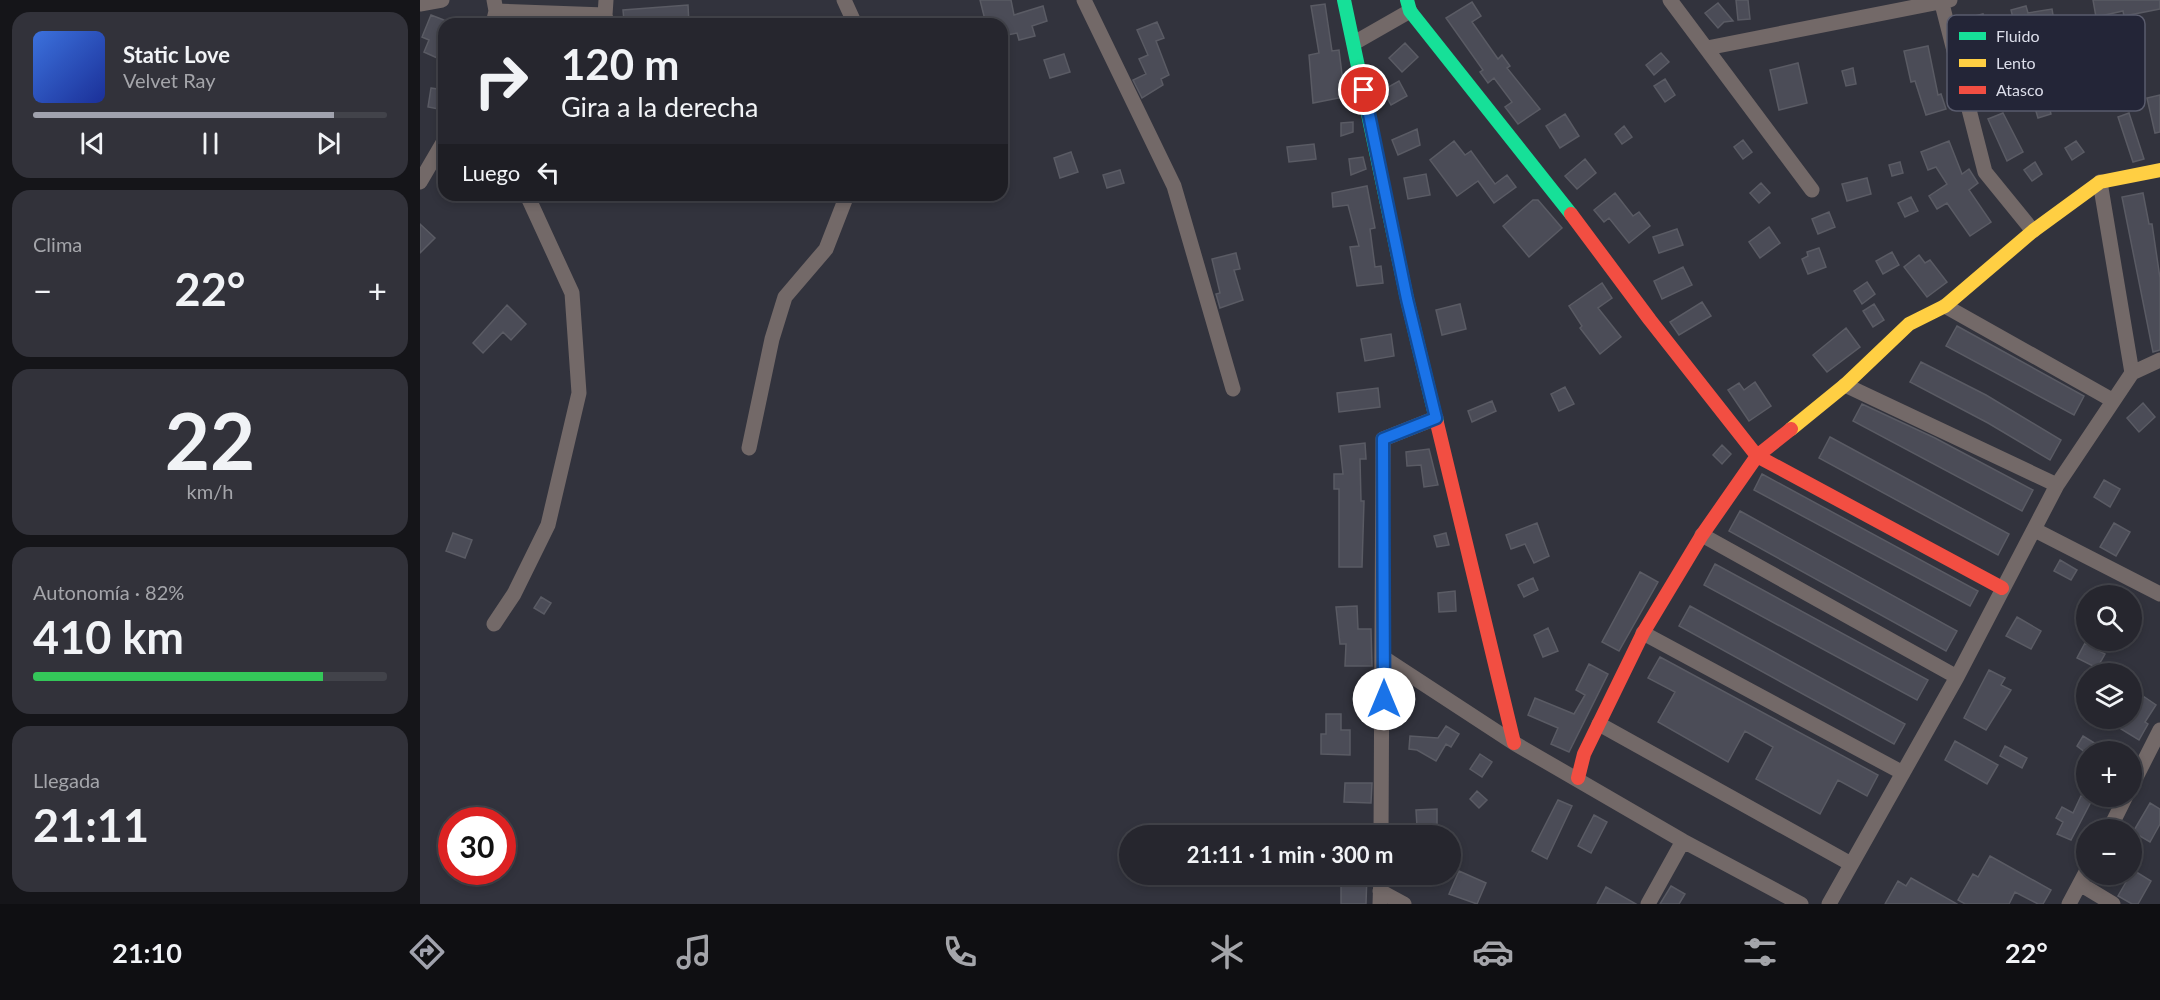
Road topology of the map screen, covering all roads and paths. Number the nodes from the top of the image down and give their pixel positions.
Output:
1 (442, 0) edge
2 (844, 0) edge
3 (1084, 0) edge
4 (1344, 0) edge
5 (1670, 0) edge
6 (1944, 1) edge
7 (420, 4) edge
8 (1409, 6) edge
9 (494, 12) edge
10 (606, 13) edge
11 (852, 18) edge
12 (1354, 43) junction
13 (1707, 48) junction
14 (1970, 111) edge
15 (438, 151) edge
16 (2160, 170) edge
17 (420, 182) edge
18 (2100, 182) junction
19 (1812, 190) dead end
20 (530, 201) edge
21 (845, 201) edge
22 (2033, 231) junction
23 (1945, 306) junction
24 (2160, 360) edge
25 (2132, 373) junction
26 (1845, 385) junction
27 (1233, 389) dead end
28 (2112, 400) junction
29 (1436, 418) junction
30 (749, 448) dead end
31 (1757, 456) junction
32 (2057, 485) junction
33 (2035, 530) junction
34 (1702, 535) junction
35 (2002, 588) junction
36 (2160, 594) edge
37 (494, 624) dead end
38 (1643, 633) junction
39 (1384, 658) junction
40 (1957, 677) junction
41 (1599, 724) junction
42 (2160, 730) edge
43 (1514, 743) junction
44 (2142, 765) edge
45 (1903, 773) junction
46 (1578, 778) junction
47 (1381, 825) edge
48 (1683, 841) junction
49 (1851, 864) junction
50 (2079, 885) edge
51 (2091, 885) edge
52 (1380, 898) edge
53 (1404, 904) edge
54 (1648, 904) edge
55 (1801, 904) edge
56 (1829, 904) edge
57 (2069, 904) edge
58 (2113, 904) edge

1 - 7 street
2 - 11 street
3 - 27 street
4 - 12 street
5 - 13 street
6 - 13 street
8 - 12 street
8 - 31 street
9 - 10 street
12 - 29 street
13 - 19 street
14 - 22 street
15 - 17 street
16 - 18 street
18 - 22 street
18 - 25 street
20 - 37 street
21 - 30 street
22 - 23 street
23 - 26 street
23 - 28 street
24 - 25 street
25 - 28 street
26 - 31 street
26 - 32 street
28 - 32 street
29 - 39 street
29 - 43 street
31 - 34 street
31 - 35 street
32 - 33 street
33 - 35 street
33 - 36 street
34 - 38 street
34 - 40 street
35 - 40 street
38 - 41 street
38 - 45 street
39 - 43 street
39 - 47 street
40 - 45 street
41 - 46 street
41 - 49 street
42 - 44 street
43 - 46 street
45 - 49 street
46 - 48 street
48 - 54 street
48 - 55 street
49 - 56 street
50 - 57 street
51 - 58 street
52 - 53 street

